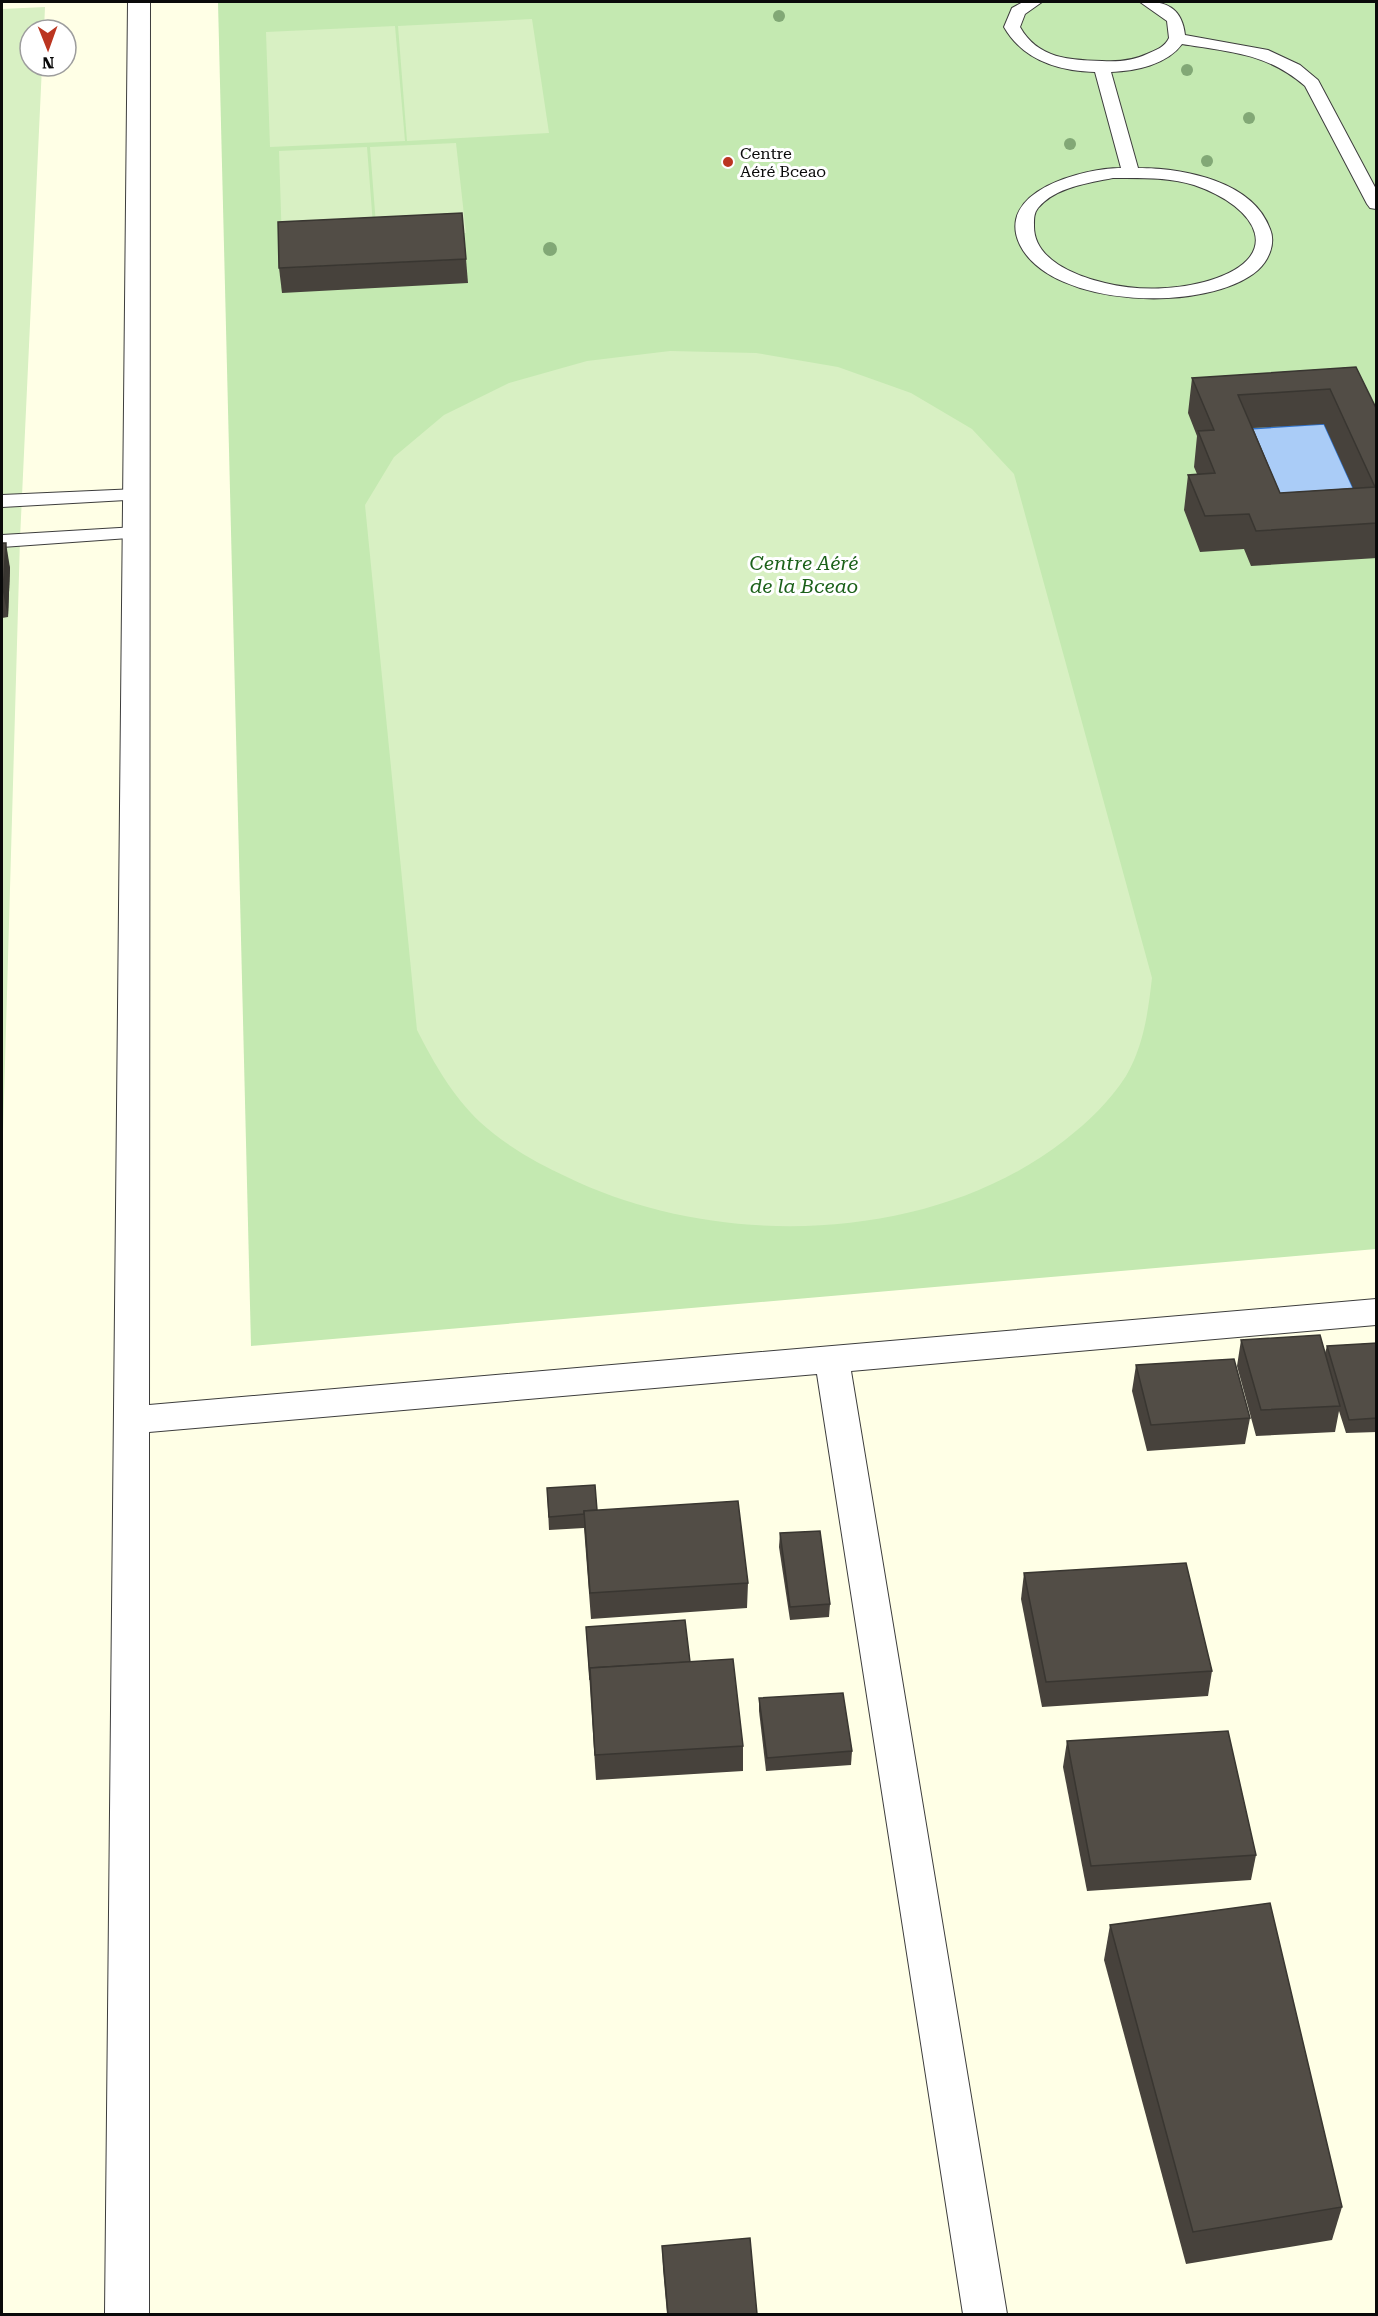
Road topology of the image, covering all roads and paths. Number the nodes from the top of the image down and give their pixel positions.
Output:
1 (139, 2) edge
2 (1034, 2) edge
3 (1148, 2) edge
4 (1177, 38) junction
5 (1101, 66) junction
6 (1131, 173) junction
7 (1377, 204) edge
8 (137, 495) junction
9 (2, 501) edge
10 (136, 533) junction
11 (2, 541) edge
12 (1377, 1312) edge
13 (832, 1360) junction
14 (132, 1420) junction
15 (127, 2314) edge
16 (985, 2314) edge

1 - 8 street
2 - 5 lane
3 - 4 lane
4 - 5 lane
4 - 7 lane
5 - 6 lane
6 - 6 lane
8 - 9 lane
8 - 10 street
10 - 11 lane
10 - 14 street
12 - 13 street
13 - 14 street
13 - 16 street
14 - 15 street

